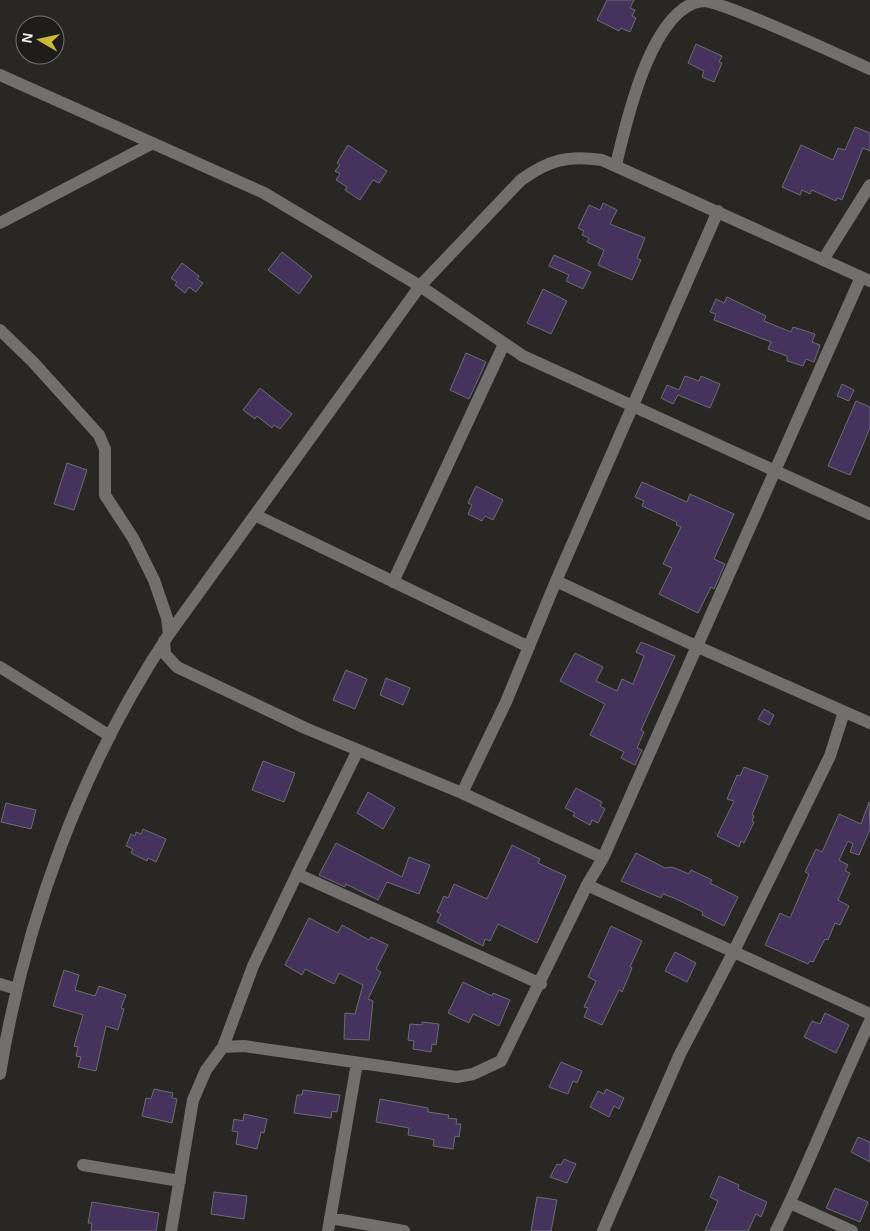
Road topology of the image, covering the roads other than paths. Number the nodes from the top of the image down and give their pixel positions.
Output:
1 (870, 70) edge
2 (0, 75) edge
3 (153, 143) junction
4 (616, 165) junction
5 (870, 186) edge
6 (718, 211) junction
7 (0, 223) edge
8 (823, 260) junction
9 (866, 279) edge
10 (420, 286) junction
11 (0, 330) edge
12 (504, 344) junction
13 (634, 407) junction
14 (773, 472) junction
15 (870, 514) edge
16 (254, 515) junction
17 (556, 580) junction
18 (393, 582) junction
19 (166, 637) junction
20 (529, 647) junction
21 (698, 647) junction
22 (0, 667) edge
23 (844, 712) junction
24 (870, 723) edge
25 (110, 736) junction
26 (358, 750) junction
27 (462, 793) junction
28 (603, 858) junction
29 (297, 874) junction
30 (587, 885) junction
31 (734, 951) junction
32 (0, 984) edge
33 (540, 984) junction
34 (17, 989) junction
35 (870, 1014) edge
36 (870, 1021) edge
37 (223, 1047) junction
38 (357, 1063) junction
39 (0, 1074) edge
40 (82, 1165) dead end
41 (180, 1181) junction
42 (790, 1203) junction
43 (329, 1225) edge
44 (171, 1231) edge
45 (404, 1231) edge
46 (603, 1231) edge
47 (776, 1231) edge
48 (852, 1231) edge

1 - 4 street
2 - 3 street
3 - 7 street
3 - 10 street
4 - 6 street
4 - 10 street
5 - 8 street
6 - 8 street
6 - 13 street
8 - 9 street
9 - 14 street
10 - 12 street
10 - 16 street
11 - 19 street
12 - 13 street
12 - 18 street
13 - 14 street
13 - 17 street
14 - 15 street
14 - 21 street
16 - 18 street
16 - 19 street
17 - 20 street
17 - 21 street
18 - 20 street
19 - 25 street
19 - 26 street
20 - 27 street
21 - 23 street
21 - 28 street
22 - 25 street
23 - 24 street
23 - 31 street
25 - 34 street
26 - 27 street
26 - 29 street
27 - 28 street
28 - 30 street
29 - 33 street
29 - 37 street
30 - 31 street
30 - 33 street
31 - 35 street
31 - 46 street
32 - 34 street
33 - 38 street
34 - 39 street
36 - 42 street
37 - 38 street
37 - 41 street
38 - 43 street
40 - 41 street
41 - 44 street
42 - 47 street
42 - 48 street
43 - 45 street

